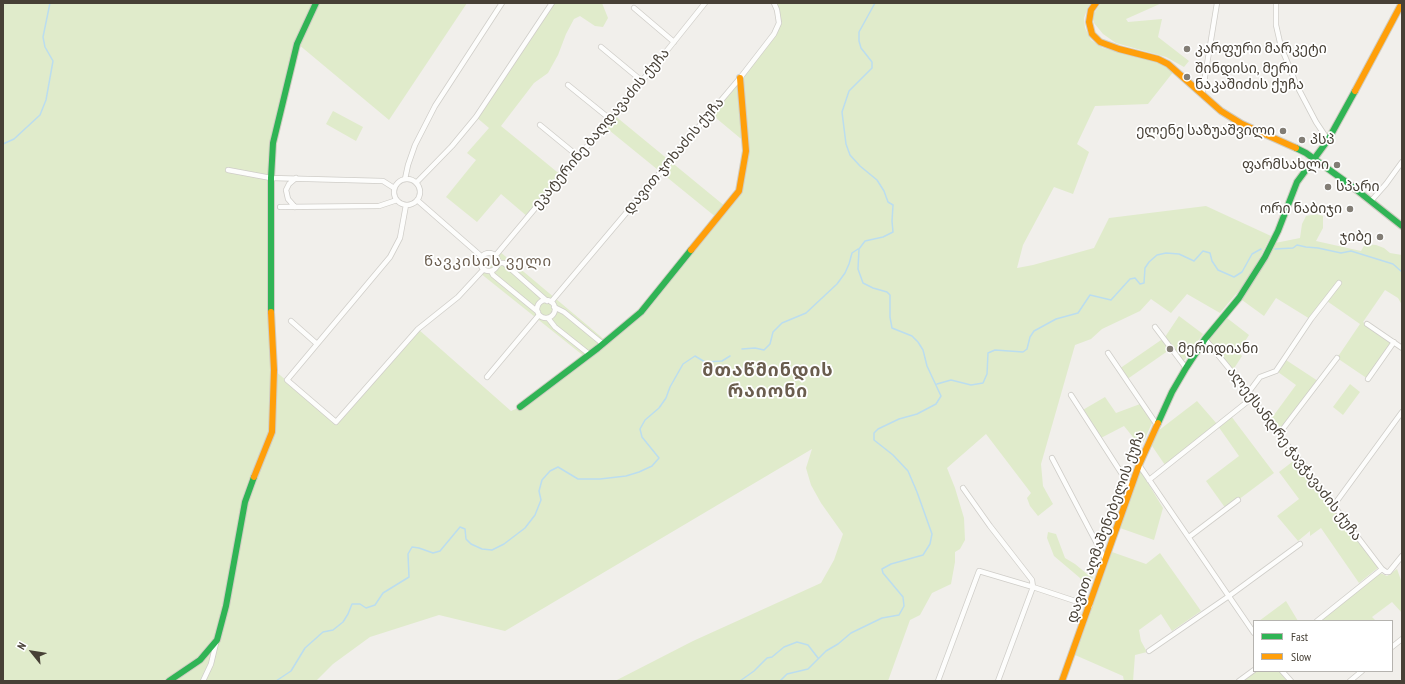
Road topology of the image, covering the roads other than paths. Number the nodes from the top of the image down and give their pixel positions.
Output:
1 (316, 3) edge
2 (502, 3) edge
3 (552, 3) edge
4 (774, 3) edge
5 (1096, 3) edge
6 (1217, 3) edge
7 (1276, 3) edge
8 (1402, 3) edge
9 (703, 4) edge
10 (634, 8) dead end
11 (674, 42) junction
12 (601, 48) dead end
13 (740, 78) junction
14 (642, 81) junction
15 (568, 85) dead end
16 (1202, 95) junction
17 (610, 119) junction
18 (540, 125) dead end
19 (1328, 140) junction
20 (578, 157) junction
21 (1314, 159) junction
22 (1402, 162) edge
23 (228, 170) dead end
24 (272, 178) junction
25 (296, 178) junction
26 (405, 179) junction
27 (416, 183) junction
28 (394, 188) junction
29 (397, 200) junction
30 (417, 200) junction
31 (1371, 201) junction
32 (406, 205) junction
33 (280, 207) dead end
34 (295, 207) junction
35 (1402, 226) edge
36 (496, 255) junction
37 (481, 256) junction
38 (498, 262) junction
39 (484, 270) junction
40 (491, 271) junction
41 (1340, 282) dead end
42 (549, 301) junction
43 (554, 308) junction
44 (538, 313) junction
45 (548, 318) junction
46 (290, 321) dead end
47 (1367, 324) dead end
48 (1155, 327) dead end
49 (1205, 339) junction
50 (1394, 342) junction
51 (317, 344) junction
52 (603, 344) junction
53 (1402, 348) edge
54 (1108, 353) dead end
55 (589, 354) junction
56 (1337, 358) dead end
57 (1186, 368) junction
58 (487, 377) dead end
59 (1368, 380) dead end
60 (1248, 393) junction
61 (1071, 395) dead end
62 (1252, 398) junction
63 (520, 407) dead end
64 (1402, 412) edge
65 (1157, 425) junction
66 (1280, 434) junction
67 (1052, 458) dead end
68 (1139, 465) junction
69 (1148, 480) junction
70 (963, 488) dead end
71 (1130, 488) junction
72 (1238, 500) dead end
73 (1334, 505) junction
74 (1189, 537) junction
75 (1300, 544) dead end
76 (1402, 556) edge
77 (1105, 559) junction
78 (1382, 569) junction
79 (1033, 587) junction
80 (1229, 596) junction
81 (1090, 606) junction
82 (1318, 620) edge
83 (1253, 632) edge
84 (1402, 639) edge
85 (217, 640) junction
86 (1393, 646) edge
87 (1149, 651) dead end
88 (1253, 671) edge
89 (1283, 672) edge
90 (1361, 672) edge
91 (169, 681) edge
92 (203, 681) edge
93 (938, 681) edge
94 (998, 681) edge
95 (1062, 681) edge
96 (1239, 681) edge
97 (1291, 681) edge
98 (1350, 681) edge

1 - 24 street
2 - 26 street
3 - 27 street
4 - 13 street, დავით ჯოხაძის ქუჩა
5 - 16 street
6 - 16 street
7 - 19 street
8 - 19 street, დავით აღმაშენებელის ქუჩა
9 - 11 street, ეკატერინე ბაღდავაძის ქუჩა
10 - 11 street
11 - 14 street, ეკატერინე ბაღდავაძის ქუჩა
12 - 14 street
13 - 42 street, დავით ჯოხაძის ქუჩა
13 - 52 street
14 - 17 street, ეკატერინე ბაღდავაძის ქუჩა
15 - 17 street
16 - 21 street
17 - 20 street, ეკატერინე ბაღდავაძის ქუჩა
18 - 20 street
19 - 21 street, დავით აღმაშენებელის ქუჩა
20 - 36 street, ეკატერინე ბაღდავაძის ქუჩა
21 - 31 street
21 - 49 street, დავით აღმაშენებელის ქუჩა
22 - 31 street
23 - 24 street
24 - 25 street
24 - 85 street
25 - 28 street
25 - 34 street
26 - 27 street
26 - 28 street
27 - 30 street
28 - 29 street
29 - 32 street
29 - 34 street
30 - 32 street
30 - 37 street
31 - 35 street
32 - 51 street
33 - 34 street
36 - 37 street
36 - 38 street
37 - 39 street
38 - 40 street
38 - 42 street
39 - 40 street
39 - 51 street
40 - 44 street
41 - 60 street
42 - 43 street
42 - 44 street
43 - 45 street
43 - 52 street
44 - 45 street
44 - 58 street
45 - 55 street
46 - 51 street
47 - 50 street
48 - 57 street
49 - 57 street, დავით აღმაშენებელის ქუჩა
49 - 60 street, ალექსანდრე ჭავჭავაძის ქუჩა
50 - 53 street
50 - 59 street
52 - 55 street
54 - 65 street
55 - 63 street
56 - 66 street
57 - 65 street, დავით აღმაშენებელის ქუჩა
60 - 62 street, ალექსანდრე ჭავჭავაძის ქუჩა
61 - 71 street
62 - 66 street, ალექსანდრე ჭავჭავაძის ქუჩა
62 - 69 street
64 - 73 street
65 - 68 street, დავით აღმაშენებელის ქუჩა
66 - 73 street, ალექსანდრე ჭავჭავაძის ქუჩა
67 - 77 street
68 - 69 street
68 - 71 street, დავით აღმაშენებელის ქუჩა
69 - 74 street
70 - 79 street
71 - 77 street, დავით აღმაშენებელის ქუჩა
72 - 74 street
73 - 78 street, ალექსანდრე ჭავჭავაძის ქუჩა
74 - 80 street
75 - 80 street
76 - 78 street
77 - 81 street, დავით აღმაშენებელის ქუჩა
78 - 82 street
79 - 81 street
79 - 93 street
79 - 94 street
80 - 83 street
80 - 87 street
81 - 95 street, დავით აღმაშენებელის ქუჩა
84 - 86 street
85 - 91 street
85 - 92 street
88 - 96 street
89 - 97 street
90 - 98 street

